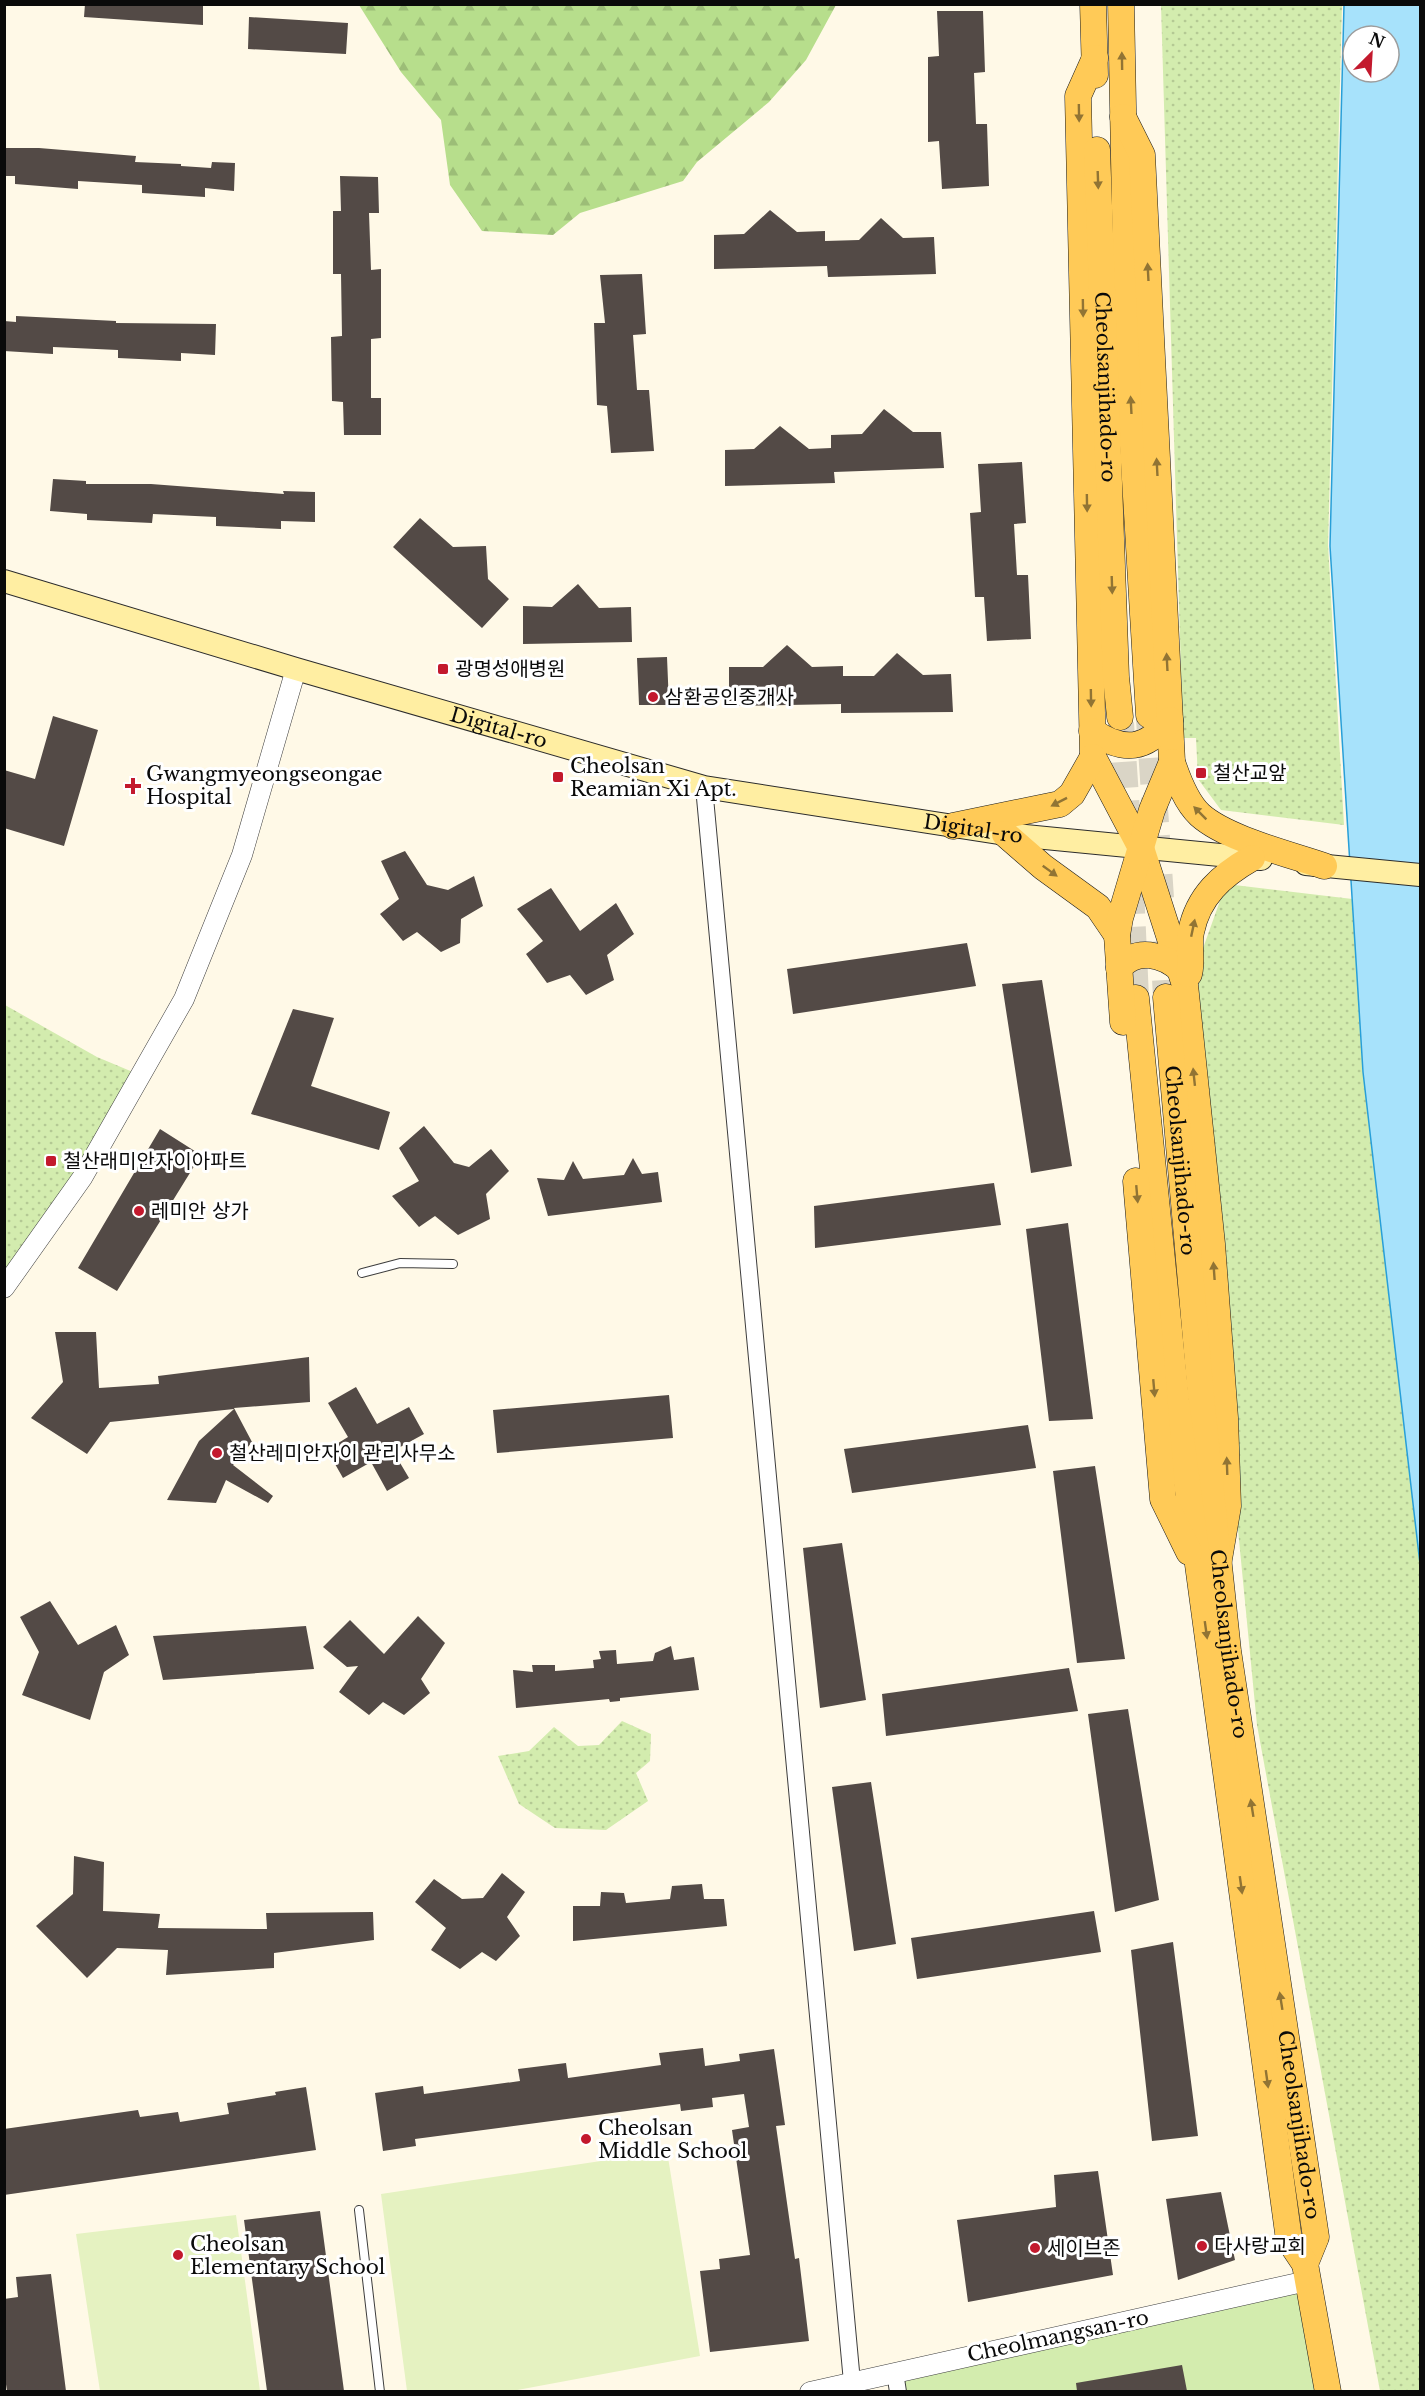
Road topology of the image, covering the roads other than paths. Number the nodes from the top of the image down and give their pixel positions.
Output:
1 (1093, 4) edge
2 (1121, 4) edge
3 (1095, 58) junction
4 (4, 581) edge
5 (296, 669) junction
6 (1120, 717) tunnel mouth
7 (1159, 717) junction
8 (1092, 731) junction
9 (1093, 757) junction
10 (1172, 762) junction
11 (704, 787) junction
12 (953, 826) junction
13 (1005, 834) junction
14 (1141, 848) junction
15 (1251, 849) junction
16 (1324, 866) joint
17 (1420, 875) edge
18 (1117, 935) junction
19 (1119, 968) junction
20 (1177, 984) junction
21 (1136, 998) tunnel mouth
22 (453, 1264) dead end
23 (362, 1273) dead end
24 (4, 1288) edge
25 (1209, 1568) junction
26 (359, 2210) dead end
27 (1306, 2273) junction
28 (852, 2382) junction
29 (897, 2382) edge
30 (380, 2391) edge
31 (810, 2391) edge
32 (1328, 2391) edge

1 - 3 main road, Cheolsanjihado-ro
7 -> 2 main road
3 -> 6 main road, Cheolsanjihado-ro
3 -> 8 main road
4 - 5 main road, Digital-ro
5 - 11 main road, Digital-ro
5 - 24 street
7 - 8 main road
7 - 10 main road
8 - 9 main road
9 -> 12 main road
9 - 14 main road
10 - 14 main road
15 -> 10 main road
11 - 12 main road, Digital-ro
11 - 28 street
12 - 13 main road, Digital-ro
13 - 14 main road, Digital-ro
13 -> 18 main road
14 - 15 main road, Digital-ro
14 - 18 main road
14 - 20 main road
15 - 16 main road
20 -> 15 main road
16 - 17 main road
18 - 19 main road
19 - 20 main road
19 -> 25 main road
25 -> 20 main road
21 - 25 main road, Cheolsanjihado-ro
22 - 23 lane
25 - 27 main road, Cheolsanjihado-ro
26 - 30 lane
27 - 29 street, Cheolmangsan-ro
27 - 32 main road
28 - 29 street, Cheolmangsan-ro
28 - 31 street, Cheolmangsan-ro

